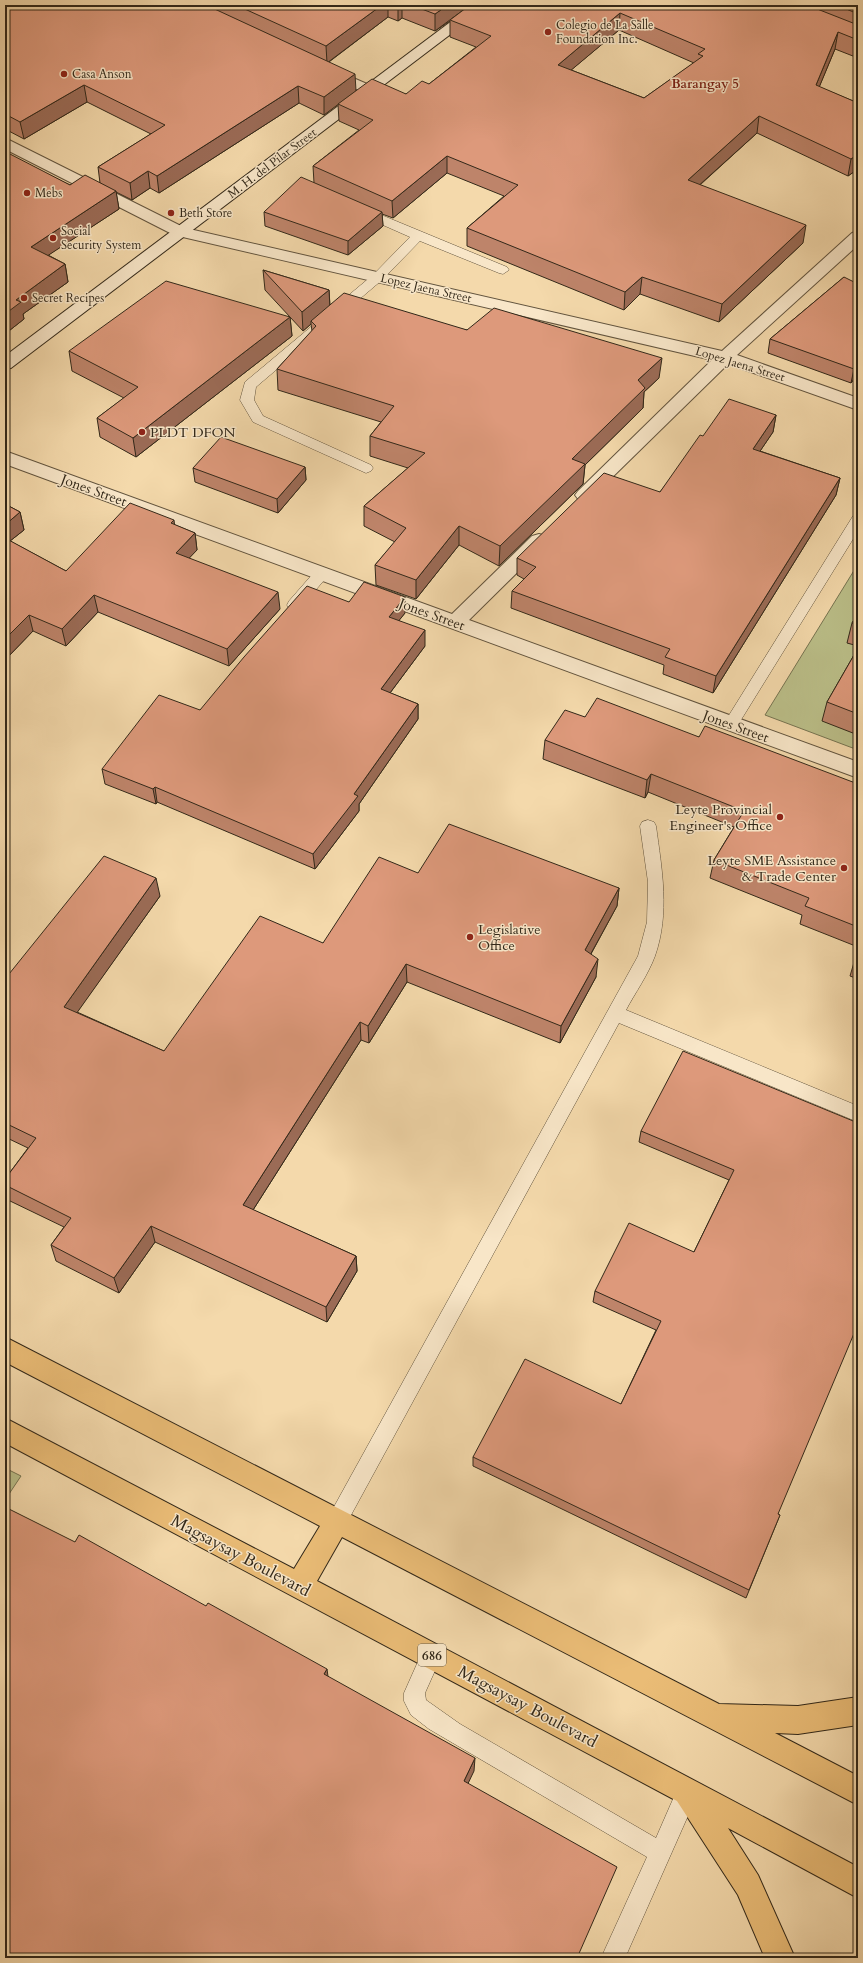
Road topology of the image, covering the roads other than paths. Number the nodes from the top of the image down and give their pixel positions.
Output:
1 (482, 5) edge
2 (313, 64) edge
3 (369, 90) junction
4 (5, 143) edge
5 (348, 204) edge
6 (180, 232) junction
7 (418, 236) junction
8 (858, 236) edge
9 (503, 270) dead end
10 (378, 277) junction
11 (725, 357) junction
12 (5, 364) edge
13 (858, 404) edge
14 (5, 458) edge
15 (366, 468) dead end
16 (573, 506) edge
17 (858, 519) edge
18 (551, 528) edge
19 (322, 573) junction
20 (285, 614) edge
21 (455, 622) junction
22 (731, 724) junction
23 (858, 770) edge
24 (648, 826) dead end
25 (614, 1013) junction
26 (858, 1114) edge
27 (5, 1349) edge
28 (5, 1430) edge
29 (337, 1521) junction
30 (300, 1585) junction
31 (431, 1655) junction
32 (858, 1711) edge
33 (715, 1716) junction
34 (688, 1791) junction
35 (858, 1791) edge
36 (659, 1852) junction
37 (858, 1883) edge
38 (613, 1958) edge
39 (780, 1958) edge

1 - 3 street, M. H. del Pilar Street
2 - 3 street
3 - 6 street, M. H. del Pilar Street
4 - 6 street, Lopez Jaena Street
5 - 7 lane
6 - 10 street, Lopez Jaena Street
6 - 12 street, M. H. del Pilar Street
7 - 9 lane
7 - 10 lane
8 - 11 street
10 - 11 street, Lopez Jaena Street
10 - 15 lane
11 - 13 street, Lopez Jaena Street
11 - 16 street
14 - 19 street, Jones Street
17 - 22 lane
18 - 21 street
19 - 20 lane
19 - 21 street, Jones Street
21 - 22 street, Jones Street
22 - 23 street, Jones Street
24 - 25 lane
25 - 26 lane
25 - 29 lane
27 - 29 main road
28 - 30 main road, Magsaysay Boulevard / 686
29 - 30 main road
29 - 33 main road
30 - 31 main road, Magsaysay Boulevard / 686
31 - 34 main road, Magsaysay Boulevard / 686
31 - 36 lane
32 - 33 main road
33 - 35 main road
34 - 36 lane
34 - 37 main road, Magsaysay Boulevard / 686
34 - 39 main road
36 - 38 lane

